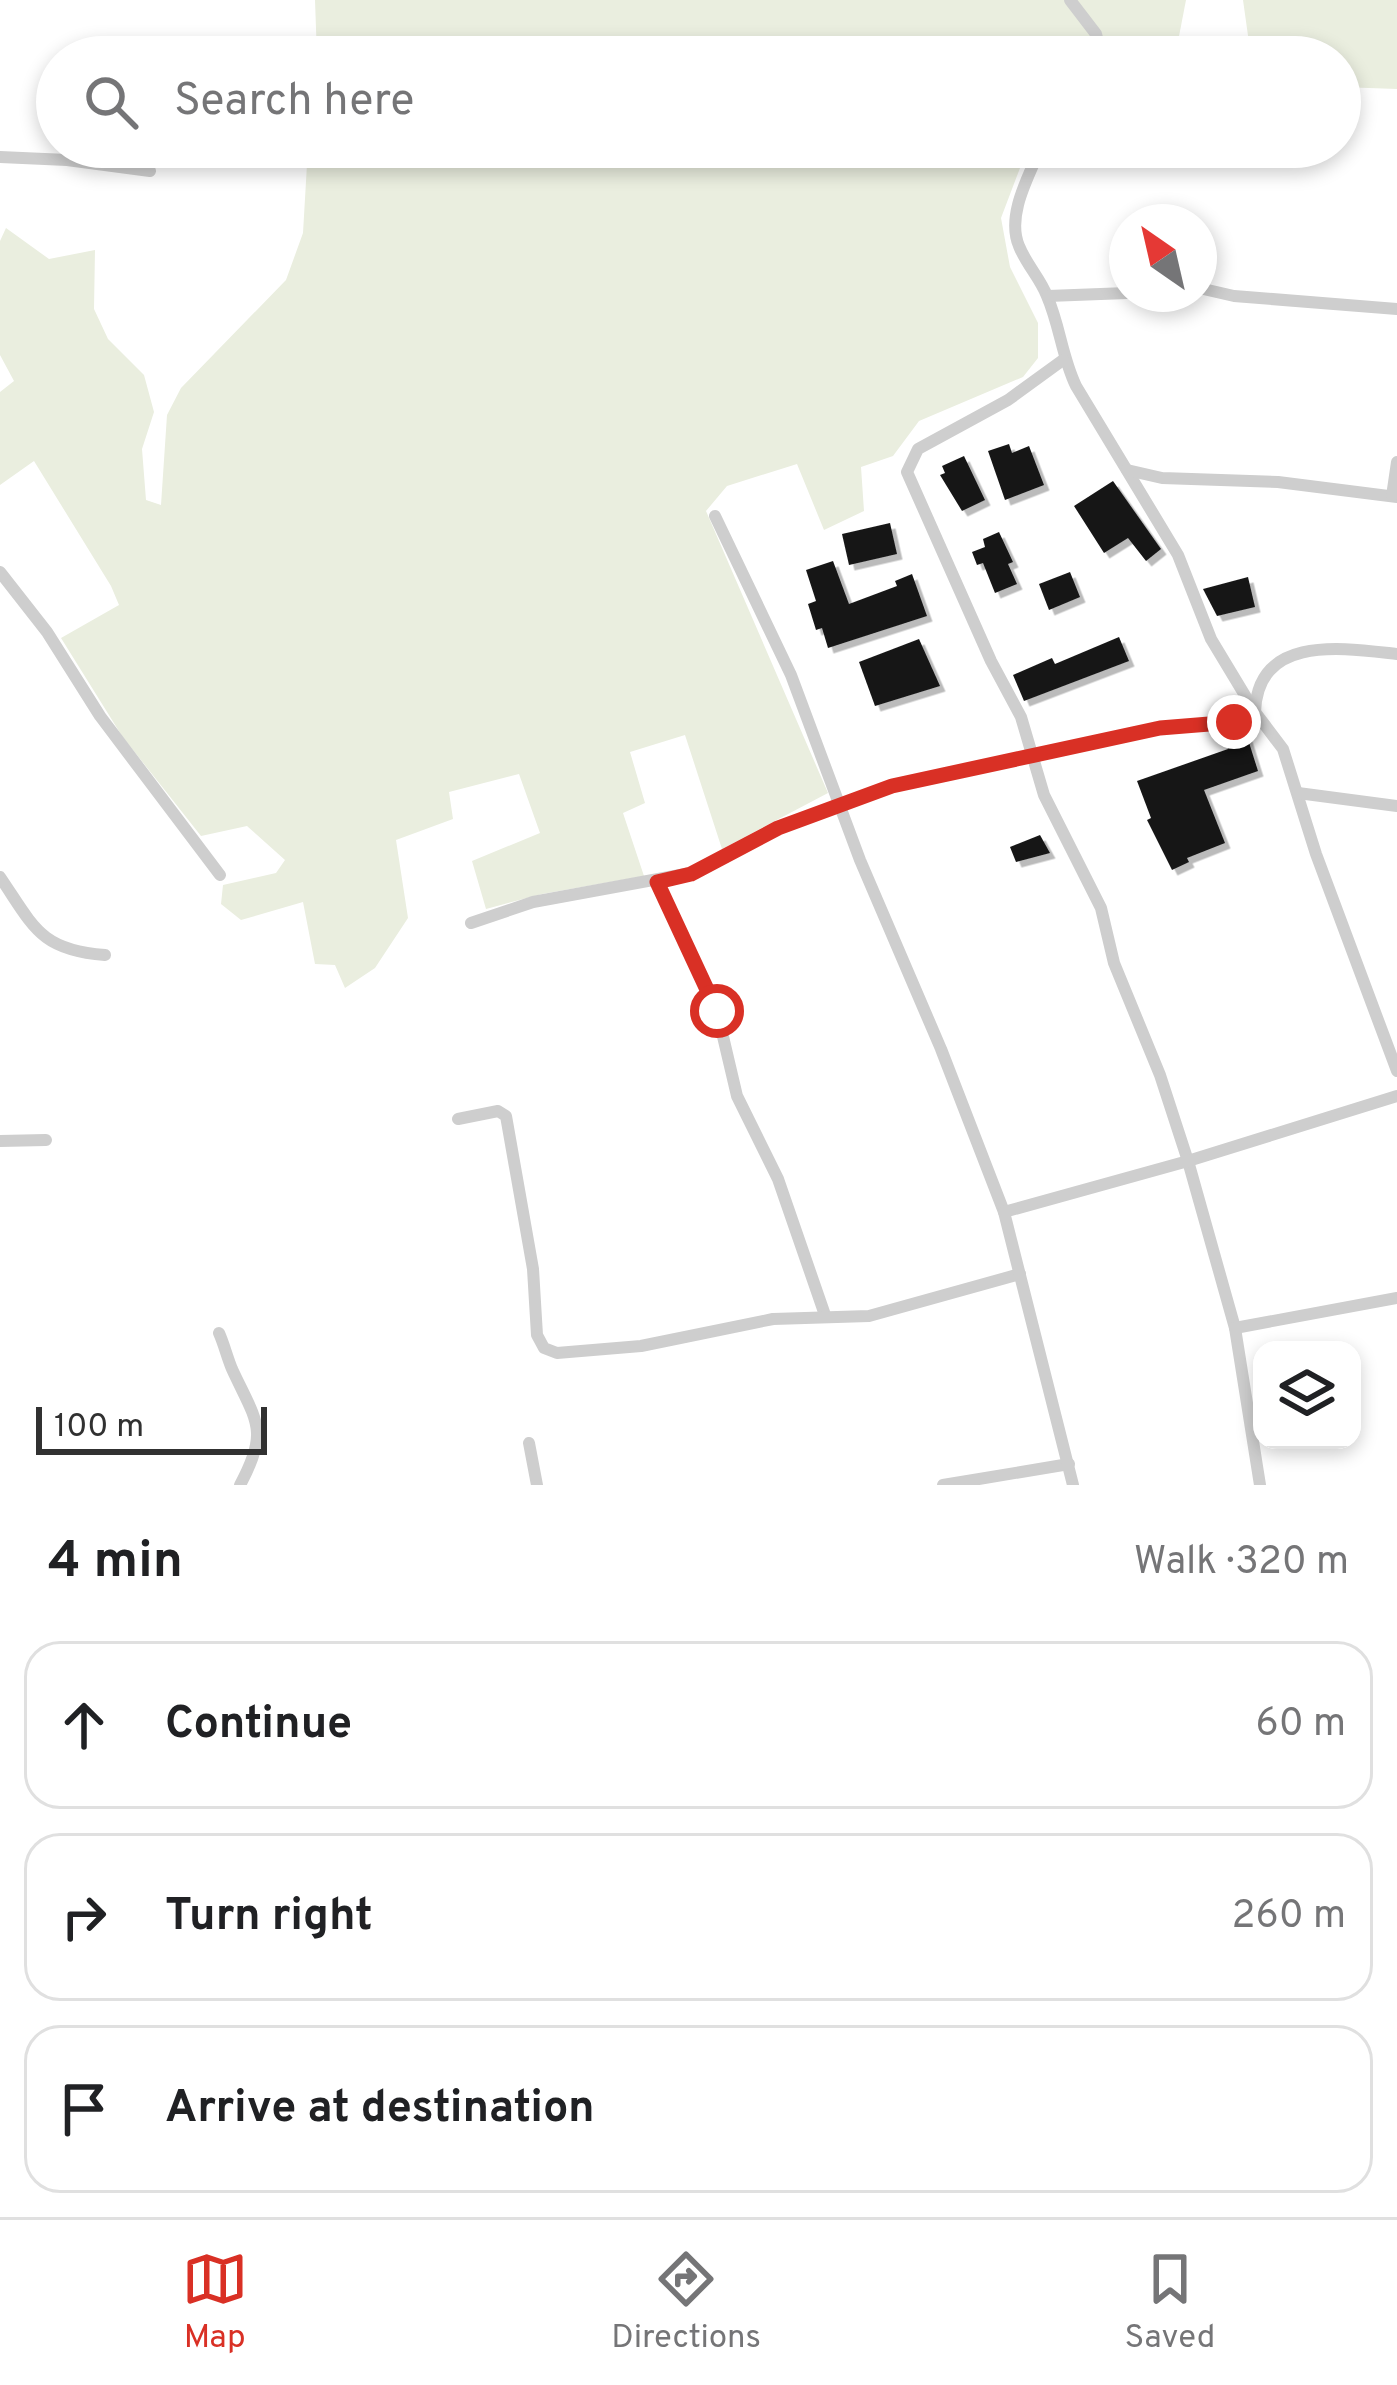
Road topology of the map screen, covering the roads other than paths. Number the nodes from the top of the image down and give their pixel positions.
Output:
1 (1070, 0) edge
2 (1097, 36) edge
3 (0, 157) edge
4 (36, 159) edge
5 (127, 168) edge
6 (1032, 168) edge
7 (150, 171) dead end
8 (1217, 292) edge
9 (1109, 294) edge
10 (1048, 296) junction
11 (1397, 309) edge
12 (1063, 360) junction
13 (1397, 462) edge
14 (1127, 470) junction
15 (1162, 478) junction
16 (1395, 496) edge
17 (1146, 500) junction
18 (715, 515) dead end
19 (0, 572) edge
20 (1397, 654) edge
21 (1255, 712) junction
22 (1035, 757) junction
23 (1298, 793) junction
24 (843, 805) junction
25 (1397, 806) edge
26 (220, 875) dead end
27 (0, 877) edge
28 (657, 882) junction
29 (471, 923) dead end
30 (105, 955) dead end
31 (1397, 1071) edge
32 (1397, 1096) edge
33 (458, 1118) dead end
34 (46, 1140) dead end
35 (0, 1141) edge
36 (1188, 1162) junction
37 (1004, 1212) junction
38 (1020, 1274) junction
39 (1397, 1298) edge
40 (825, 1316) junction
41 (1235, 1328) junction
42 (218, 1333) dead end
43 (529, 1443) dead end
44 (1069, 1464) junction
45 (240, 1485) edge
46 (537, 1485) edge
47 (943, 1485) edge
48 (1073, 1485) edge
49 (1260, 1485) edge

1 - 2 street
3 - 4 street
5 - 7 street
6 - 10 street
8 - 11 street
9 - 10 street
10 - 12 street
12 - 14 street
12 - 22 street
13 - 16 street
14 - 15 street
14 - 17 street
15 - 16 street
15 - 17 street
17 - 21 street
18 - 24 street
19 - 26 street
20 - 21 street
21 - 22 street
21 - 23 street
22 - 24 street
22 - 36 street
23 - 25 street
23 - 31 street
24 - 28 street
24 - 37 street
27 - 30 street
28 - 29 street
28 - 40 street
32 - 36 street
33 - 40 street
34 - 35 street
36 - 37 street
36 - 41 street
37 - 38 street
38 - 40 street
38 - 44 street
39 - 41 street
41 - 49 street
42 - 45 street
43 - 46 street
44 - 47 street
44 - 48 street

